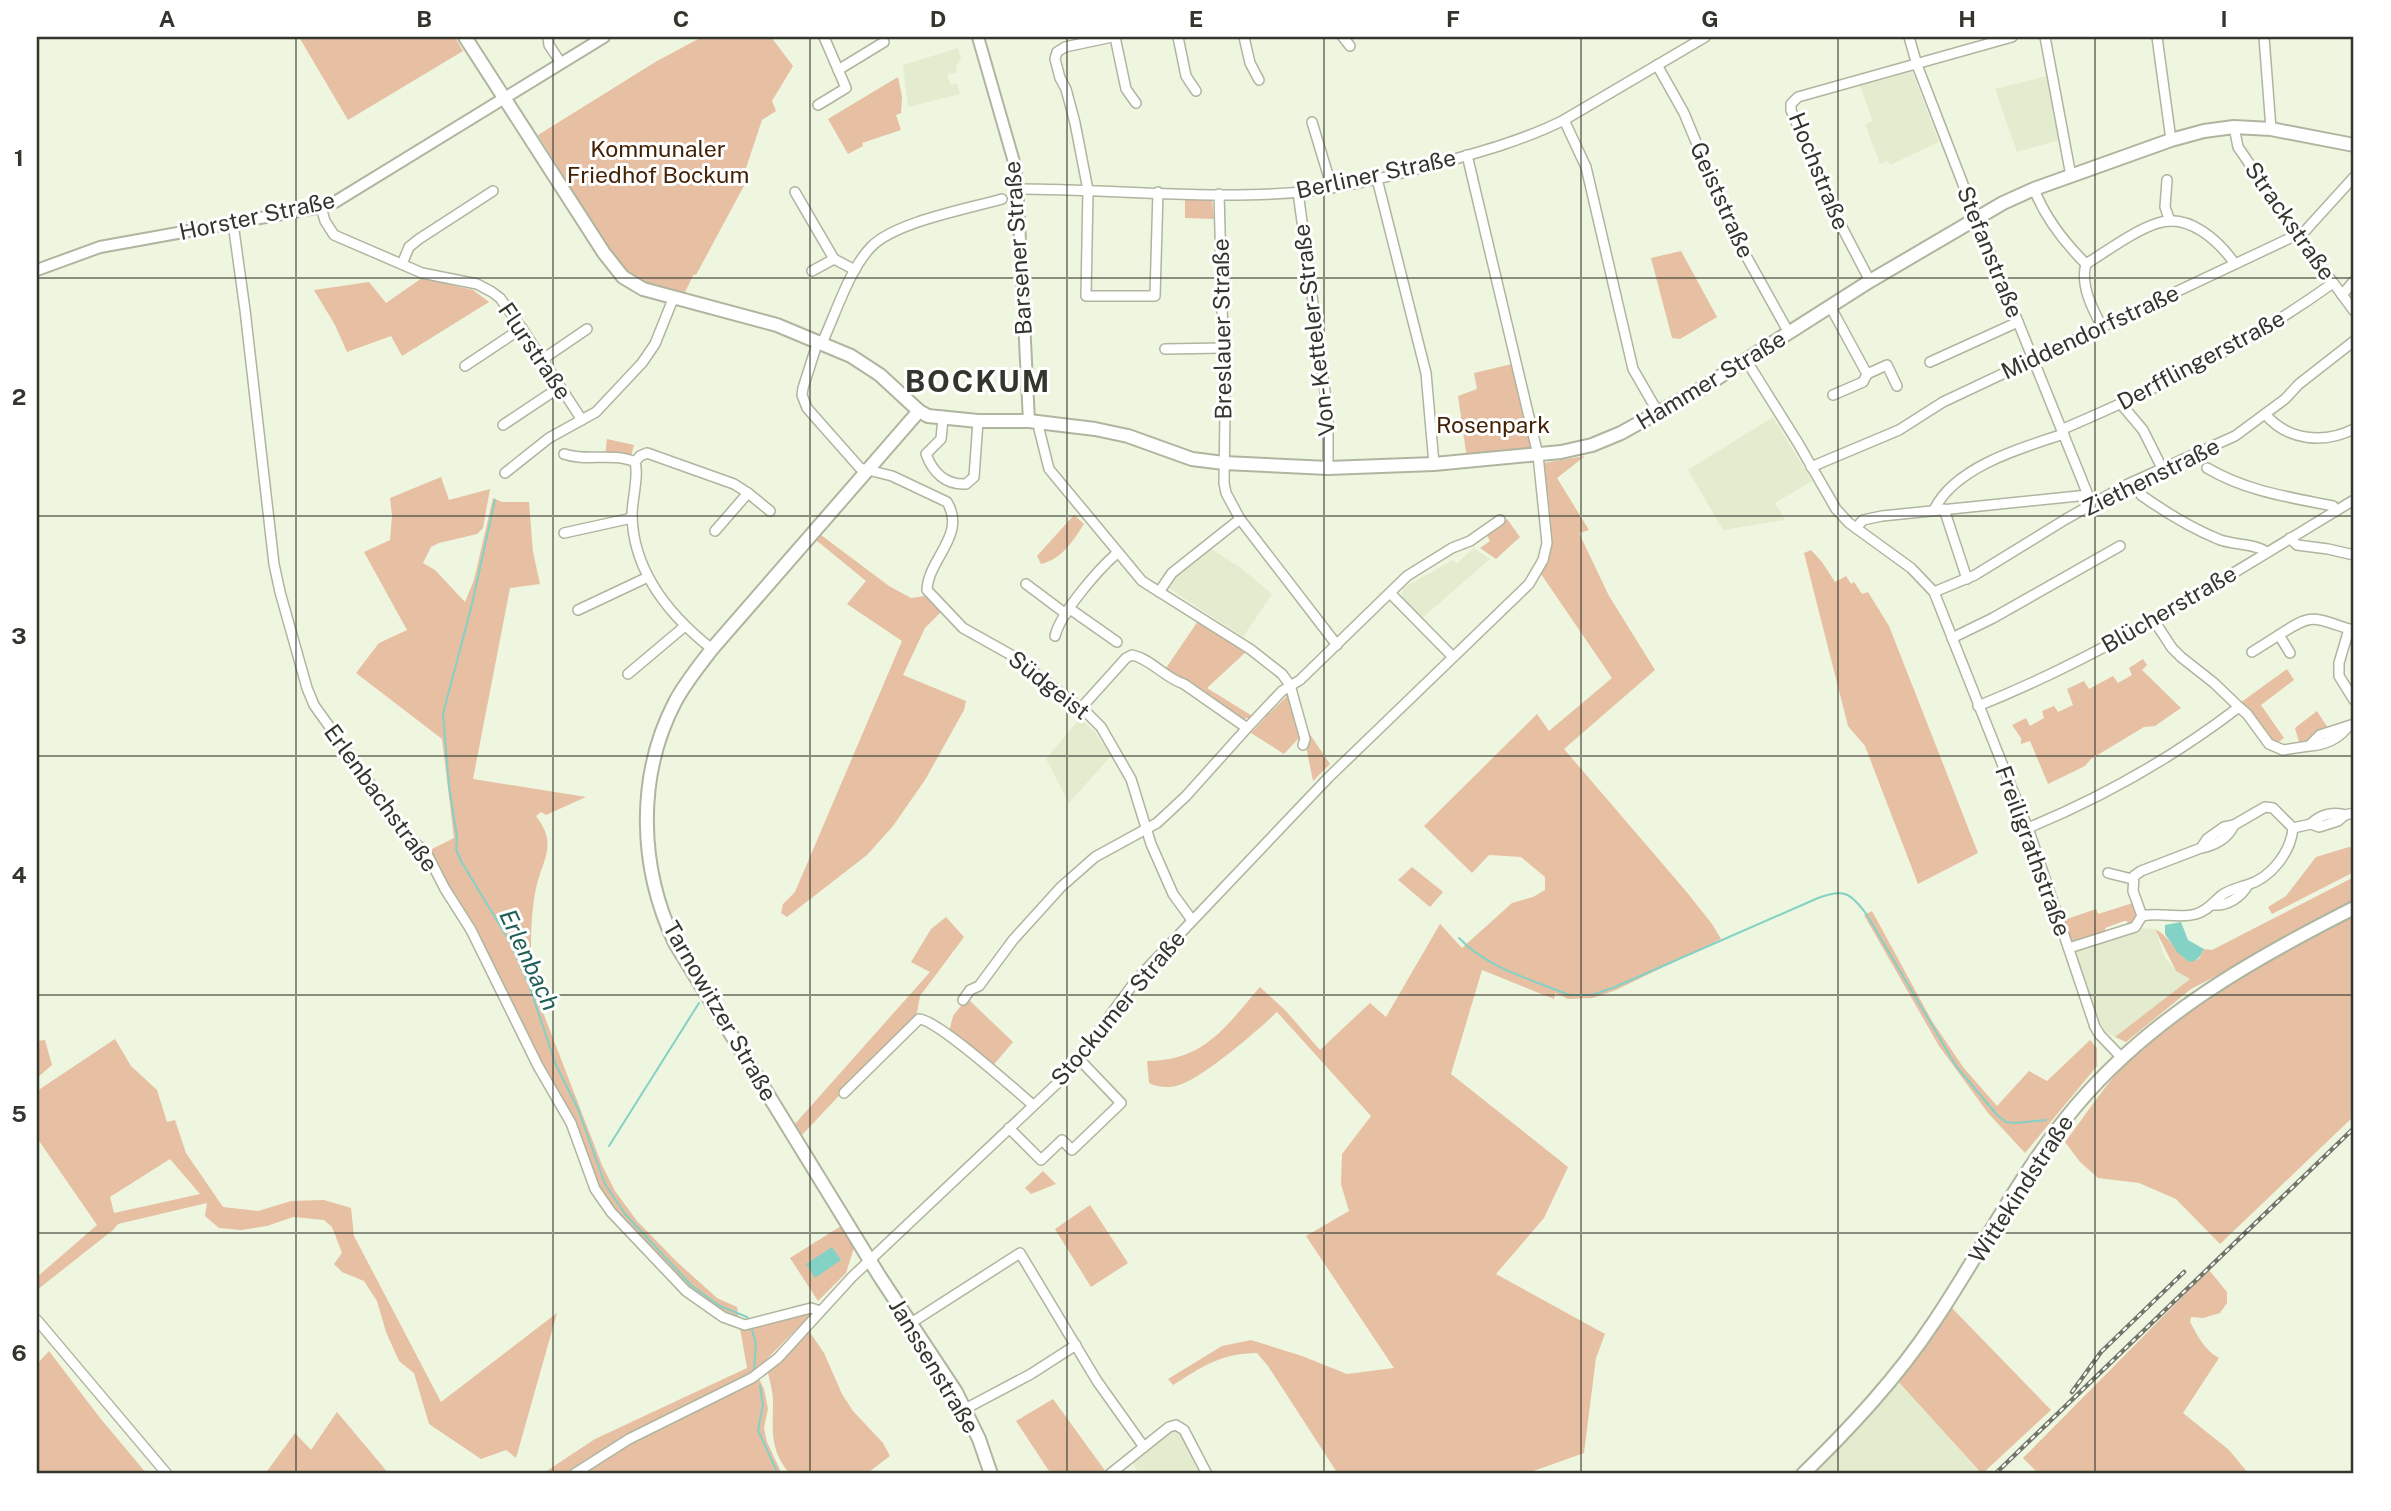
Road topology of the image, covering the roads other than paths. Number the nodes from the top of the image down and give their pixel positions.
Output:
1 (465, 37) edge
2 (548, 37) edge
3 (604, 37) edge
4 (824, 37) edge
5 (978, 37) edge
6 (1114, 37) edge
7 (1178, 37) edge
8 (1244, 37) edge
9 (1343, 37) edge
10 (1705, 37) edge
11 (1909, 37) edge
12 (2012, 37) edge
13 (2045, 37) edge
14 (2157, 37) edge
15 (2264, 37) edge
16 (884, 42) dead end
17 (1350, 46) dead end
18 (561, 63) junction
19 (1657, 65) junction
20 (1917, 65) junction
21 (838, 70) junction
22 (1259, 80) dead end
23 (1196, 91) dead end
24 (505, 99) junction
25 (1136, 103) dead end
26 (818, 105) dead end
27 (1564, 120) junction
28 (1312, 122) dead end
29 (2234, 127) junction
30 (2270, 128) junction
31 (2171, 140) junction
32 (2354, 145) edge
33 (1467, 155) junction
34 (2071, 176) junction
35 (2354, 177) edge
36 (1377, 179) junction
37 (2167, 180) dead end
38 (1332, 188) junction
39 (1018, 189) junction
40 (2034, 189) junction
41 (1088, 190) junction
42 (493, 191) dead end
43 (795, 192) dead end
44 (1158, 192) junction
45 (1298, 192) junction
46 (1219, 194) junction
47 (1002, 199) dead end
48 (321, 207) junction
49 (1976, 218) junction
50 (2170, 221) junction
51 (233, 223) junction
52 (2298, 234) junction
53 (834, 259) junction
54 (402, 264) junction
55 (2087, 264) junction
56 (2235, 264) junction
57 (37, 270) edge
58 (855, 270) junction
59 (812, 271) dead end
60 (1870, 281) junction
61 (2354, 281) edge
62 (2333, 282) junction
63 (2342, 295) junction
64 (673, 299) junction
65 (1830, 306) junction
66 (2354, 311) edge
67 (2018, 322) junction
68 (2102, 327) junction
69 (522, 328) junction
70 (587, 329) dead end
71 (1789, 333) junction
72 (2354, 341) edge
73 (820, 342) junction
74 (1223, 348) junction
75 (1165, 349) dead end
76 (543, 359) junction
77 (1746, 360) junction
78 (2034, 360) junction
79 (1930, 362) dead end
80 (465, 366) dead end
81 (1867, 374) junction
82 (1897, 386) dead end
83 (560, 387) junction
84 (1833, 395) dead end
85 (2121, 404) junction
86 (919, 411) junction
87 (1659, 414) junction
88 (2265, 414) junction
89 (943, 418) junction
90 (582, 420) junction
91 (978, 421) junction
92 (1034, 422) junction
93 (503, 425) dead end
94 (2354, 429) edge
95 (2064, 431) junction
96 (564, 454) dead end
97 (1538, 455) junction
98 (635, 462) junction
99 (1224, 463) junction
100 (1434, 464) junction
101 (1811, 467) junction
102 (1328, 468) junction
103 (2162, 468) junction
104 (2207, 468) dead end
105 (867, 471) junction
106 (505, 473) dead end
107 (748, 493) junction
108 (2141, 495) dead end
109 (2091, 499) junction
110 (2354, 500) edge
111 (1939, 509) junction
112 (770, 511) dead end
113 (2336, 511) junction
114 (632, 518) junction
115 (1240, 519) junction
116 (1500, 520) dead end
117 (1857, 528) junction
118 (715, 530) dead end
119 (564, 533) dead end
120 (2290, 538) junction
121 (2120, 546) dead end
122 (2266, 552) junction
123 (1117, 553) junction
124 (2354, 555) edge
125 (648, 577) junction
126 (1967, 579) junction
127 (1026, 584) dead end
128 (1159, 592) junction
129 (1934, 592) junction
130 (1391, 594) junction
131 (578, 610) dead end
132 (1068, 612) junction
133 (2153, 619) junction
134 (685, 626) junction
135 (2352, 629) edge
136 (2279, 635) junction
137 (1055, 636) dead end
138 (1952, 638) junction
139 (1117, 642) dead end
140 (1337, 645) junction
141 (712, 649) junction
142 (2252, 652) dead end
143 (2291, 653) dead end
144 (1453, 657) junction
145 (628, 674) dead end
146 (1290, 685) junction
147 (2354, 700) edge
148 (1978, 706) junction
149 (2239, 707) junction
150 (1081, 708) junction
151 (2351, 726) edge
152 (1247, 728) junction
153 (1303, 745) dead end
154 (2350, 814) edge
155 (2028, 828) junction
156 (2293, 828) junction
157 (1147, 830) junction
158 (2108, 873) dead end
159 (2132, 879) junction
160 (2354, 908) edge
161 (2142, 916) junction
162 (1192, 920) junction
163 (2069, 948) junction
164 (963, 1000) dead end
165 (1078, 1058) junction
166 (2122, 1058) junction
167 (844, 1093) dead end
168 (1033, 1105) junction
169 (1009, 1128) junction
170 (870, 1261) junction
171 (820, 1311) junction
172 (37, 1320) edge
173 (911, 1323) junction
174 (1076, 1345) junction
175 (965, 1409) junction
176 (1144, 1447) junction
177 (167, 1474) edge
178 (574, 1474) edge
179 (991, 1474) edge
180 (1110, 1474) edge
181 (1207, 1474) edge
182 (1803, 1474) edge

1 - 24 main road
2 - 18 street
3 - 18 street, Horster Straße
4 - 21 street
5 - 39 street, Barsener Straße
6 - 25 street
6 - 41 street
7 - 23 street
8 - 22 street
9 - 17 street
10 - 19 street, Berliner Straße
11 - 20 street, Stefanstraße
12 - 20 street
13 - 34 street
14 - 31 street
15 - 30 street
16 - 21 street
18 - 24 street, Horster Straße
19 - 27 street, Berliner Straße
19 - 71 street, Geiststraße
20 - 49 street, Stefanstraße
20 - 60 street, Hochstraße
21 - 26 street
24 - 48 street, Horster Straße
24 - 64 main road
27 - 33 street, Berliner Straße
27 - 87 street
28 - 38 street
29 - 30 main road, Hammer Straße
29 - 31 main road, Hammer Straße
29 - 52 street, Strackstraße
30 - 32 main road, Hammer Straße
31 - 34 main road, Hammer Straße
33 - 36 street, Berliner Straße
33 - 97 street, Stockumer Straße
34 - 40 main road, Hammer Straße
35 - 52 street, Middendorfstraße
36 - 38 street, Berliner Straße
36 - 100 street
37 - 50 street
38 - 45 street, Berliner Straße
39 - 41 street, Berliner Straße
39 - 92 street, Barsener Straße
40 - 49 main road, Hammer Straße
40 - 55 street
41 - 44 street, Berliner Straße
41 - 44 street
42 - 54 street
43 - 53 street
44 - 46 street, Berliner Straße
45 - 46 street, Berliner Straße
45 - 102 street, Von-Ketteler-Straße
46 - 74 street, Breslauer Straße
47 - 58 street
48 - 51 street, Horster Straße
48 - 54 street, Flurstraße
49 - 60 main road, Hammer Straße
49 - 67 street, Stefanstraße
50 - 55 street
50 - 56 street
51 - 57 street, Horster Straße
51 - 171 street, Erlenbachstraße
52 - 56 street, Middendorfstraße
52 - 62 street, Strackstraße
53 - 58 street
53 - 59 street
54 - 69 street, Flurstraße
55 - 68 street
56 - 68 street, Middendorfstraße
58 - 73 street
60 - 65 main road, Hammer Straße
61 - 63 street
62 - 63 street, Strackstraße
62 - 85 street, Derfflingerstraße
63 - 66 street, Strackstraße
64 - 73 main road
64 - 90 street
65 - 71 main road, Hammer Straße
65 - 81 street
67 - 78 street, Stefanstraße
67 - 79 street
68 - 78 street, Middendorfstraße
69 - 76 street, Flurstraße
69 - 80 street
70 - 76 street
71 - 77 main road, Hammer Straße
72 - 88 street, Ziethenstraße
73 - 86 main road
73 - 105 street
74 - 75 street
74 - 99 street, Breslauer Straße
76 - 83 street, Flurstraße
77 - 87 main road, Hammer Straße
77 - 101 street, Freiligrathstraße
78 - 95 street, Stefanstraße
78 - 101 street, Middendorfstraße
81 - 82 street
81 - 84 street
83 - 90 street, Flurstraße
83 - 93 street
85 - 95 street, Derfflingerstraße
85 - 103 street
86 - 89 main road, Hammer Straße
86 - 105 main road, Tarnowitzer Straße
87 - 97 main road, Hammer Straße
88 - 94 street
88 - 103 street, Ziethenstraße
89 - 91 main road, Hammer Straße
89 - 91 street
90 - 106 street
91 - 92 main road, Hammer Straße
92 - 99 main road, Hammer Straße
92 - 123 street
95 - 109 street, Stefanstraße
95 - 111 street, Derfflingerstraße
96 - 98 street
97 - 100 main road, Hammer Straße
97 - 144 street, Stockumer Straße
98 - 107 street
98 - 114 street
99 - 102 main road, Hammer Straße
99 - 115 street, Breslauer Straße
100 - 102 main road, Hammer Straße
101 - 117 street, Freiligrathstraße
103 - 109 street, Ziethenstraße
104 - 113 street
105 - 141 main road, Tarnowitzer Straße
105 - 150 street, Südgeist
107 - 112 street
107 - 118 street
108 - 122 street
109 - 111 street
109 - 126 street, Ziethenstraße
110 - 113 street, Blücherstraße
111 - 117 street
111 - 126 street
113 - 120 street, Blücherstraße
114 - 119 street
114 - 125 street
115 - 128 street
115 - 140 street, Breslauer Straße
116 - 130 street
117 - 129 street, Freiligrathstraße
120 - 122 street, Blücherstraße
120 - 124 street
121 - 138 street
122 - 133 street, Blücherstraße
123 - 128 street
123 - 132 street
125 - 131 street
125 - 134 street
126 - 129 street, Ziethenstraße
127 - 132 street
128 - 146 street
129 - 138 street, Freiligrathstraße
130 - 140 street
130 - 144 street
132 - 137 street
132 - 139 street
133 - 148 street, Blücherstraße
133 - 149 street
134 - 141 street
134 - 145 street
135 - 136 street
135 - 147 street
136 - 142 street
136 - 143 street
138 - 148 street, Freiligrathstraße
140 - 146 street
141 - 170 main road, Tarnowitzer Straße
144 - 162 street, Stockumer Straße
146 - 152 street
146 - 153 street
148 - 155 street, Freiligrathstraße
149 - 151 street
149 - 155 street
150 - 152 street
150 - 157 street, Südgeist
152 - 157 street
154 - 156 street
155 - 163 street, Freiligrathstraße
156 - 159 street
156 - 161 street
157 - 162 street, Südgeist
157 - 164 street
158 - 159 street
159 - 161 street
160 - 166 main road, Wittekindstraße
161 - 163 street
162 - 165 street, Stockumer Straße
163 - 166 street, Freiligrathstraße
165 - 168 street, Stockumer Straße
165 - 169 street
166 - 182 main road, Wittekindstraße
167 - 168 street
168 - 169 street, Stockumer Straße
169 - 170 street, Stockumer Straße
170 - 171 street, Stockumer Straße
170 - 173 main road, Janssenstraße
171 - 178 street, Stockumer Straße
172 - 177 street
173 - 174 street
173 - 175 main road, Janssenstraße
174 - 175 street
174 - 176 street
175 - 179 main road, Janssenstraße
176 - 180 street
176 - 181 street

